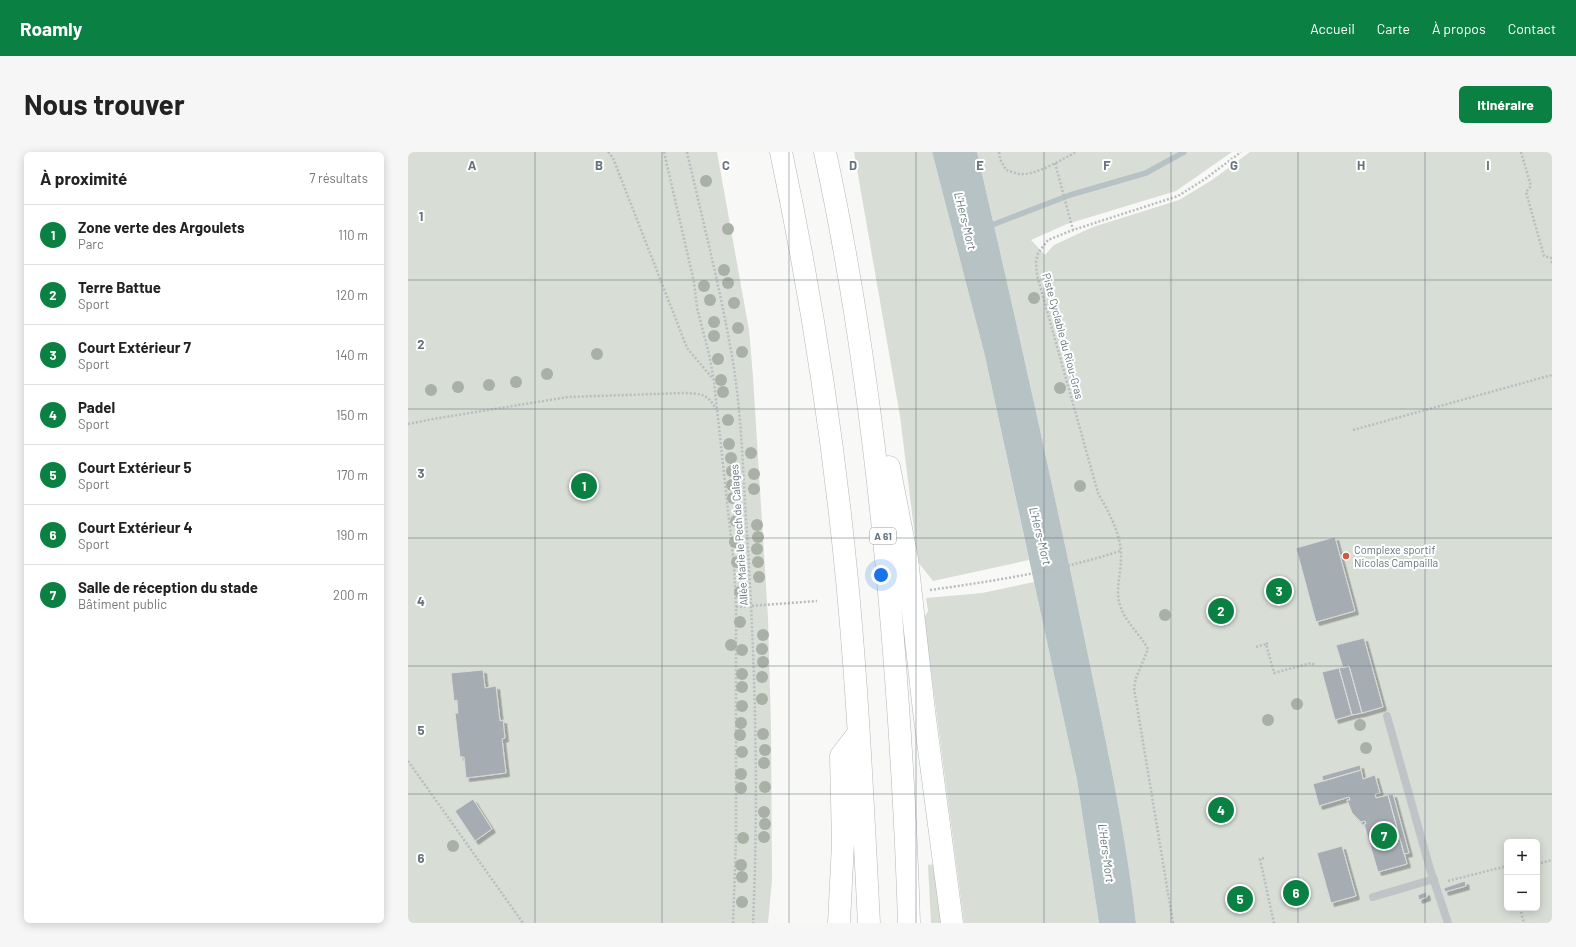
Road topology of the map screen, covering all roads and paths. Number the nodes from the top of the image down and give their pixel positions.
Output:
1 (608, 152) edge
2 (664, 152) edge
3 (686, 152) edge
4 (781, 152) edge
5 (825, 152) edge
6 (999, 152) edge
7 (1076, 152) edge
8 (1242, 152) edge
9 (1521, 152) edge
10 (1055, 163) junction
11 (1073, 230) junction
12 (1552, 263) edge
13 (856, 322) junction
14 (1552, 375) edge
15 (714, 381) junction
16 (717, 412) junction
17 (408, 424) edge
18 (1353, 430) dead end
19 (1121, 551) junction
20 (925, 591) dead end
21 (817, 601) dead end
22 (752, 606) junction
23 (736, 608) junction
24 (1256, 647) dead end
25 (1315, 665) dead end
26 (1387, 716) dead end
27 (858, 734) junction
28 (408, 761) edge
29 (1264, 858) dead end
30 (1552, 860) edge
31 (1540, 863) edge
32 (1504, 867) edge
33 (1435, 882) junction
34 (1373, 898) dead end
35 (1521, 911) edge
36 (523, 923) edge
37 (733, 923) edge
38 (753, 923) edge
39 (839, 923) edge
40 (869, 923) edge
41 (908, 923) edge
42 (952, 923) edge
43 (1173, 923) edge
44 (1274, 923) edge
45 (1448, 923) edge
46 (1524, 923) edge

1 - 15 path
2 - 15 path
3 - 22 path, Allée Marie le Pech de Calages
4 - 27 highway
5 - 13 highway, A 61
6 - 10 path
7 - 10 path
8 - 11 path, Piste Cyclable du Riou-Gras
9 - 12 path
10 - 11 path
11 - 19 path, Piste Cyclable du Riou-Gras
13 - 41 highway, A 61
13 - 42 highway
14 - 18 path
15 - 16 path
16 - 17 path
16 - 23 path
19 - 20 path
19 - 43 path
21 - 22 path
22 - 23 path
22 - 38 path, Allée Marie le Pech de Calages
23 - 37 path
24 - 25 path
26 - 33 lane
27 - 39 highway
27 - 40 highway
28 - 36 path
29 - 44 path
30 - 31 path
32 - 33 path
33 - 34 lane
33 - 45 lane
35 - 46 path

